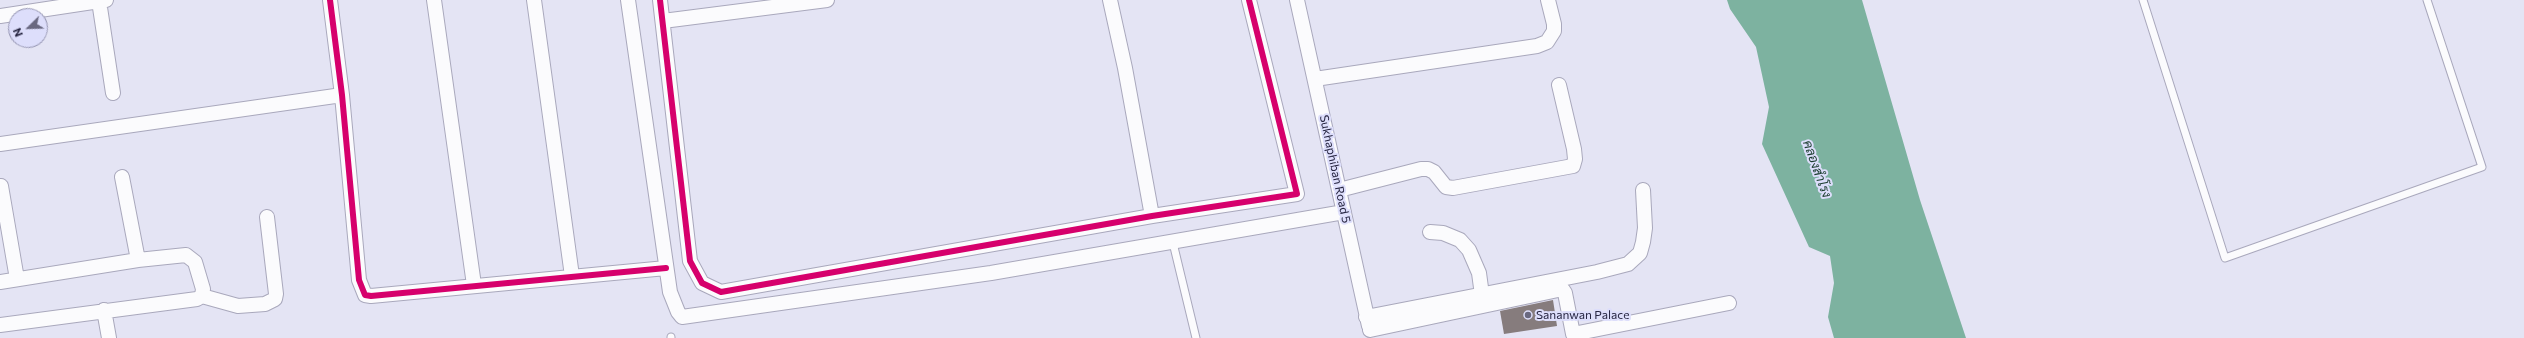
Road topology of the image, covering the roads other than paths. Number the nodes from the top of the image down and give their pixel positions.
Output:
1 (102, 0) edge
2 (330, 0) edge
3 (434, 0) edge
4 (534, 0) edge
5 (628, 0) edge
6 (660, 0) edge
7 (827, 0) edge
8 (1110, 0) edge
9 (1249, 0) edge
10 (1297, 0) edge
11 (1548, 0) edge
12 (2143, 0) edge
13 (2427, 0) edge
14 (0, 16) edge
15 (663, 21) junction
16 (1315, 79) junction
17 (1559, 85) dead end
18 (113, 93) dead end
19 (342, 95) junction
20 (0, 144) edge
21 (122, 176) dead end
22 (1, 186) dead end
23 (1339, 190) junction
24 (1643, 190) dead end
25 (1344, 212) junction
26 (1152, 216) junction
27 (267, 217) dead end
28 (1430, 232) dead end
29 (1174, 247) dead end
30 (138, 260) junction
31 (666, 268) junction
32 (572, 276) junction
33 (17, 279) junction
34 (0, 282) edge
35 (474, 285) junction
36 (1482, 295) junction
37 (202, 296) junction
38 (1729, 303) dead end
39 (104, 310) junction
40 (0, 325) edge
41 (1369, 328) edge
42 (1573, 336) edge
43 (109, 338) edge
44 (1196, 338) edge

1 - 14 street
1 - 18 street
2 - 19 street
3 - 35 street
4 - 32 street
5 - 31 street
6 - 15 street
7 - 15 street
8 - 26 street
9 - 26 street
10 - 16 street, Sukhaphiban Road 5
11 - 16 street
12 - 13 lane
15 - 26 street
16 - 23 street, Sukhaphiban Road 5
17 - 23 street
19 - 20 street
19 - 35 street
21 - 30 street
22 - 33 street
23 - 25 street, Sukhaphiban Road 5
24 - 36 street
25 - 31 street
25 - 41 street, Sukhaphiban Road 5
27 - 37 street
28 - 36 street
29 - 44 lane
30 - 33 street
30 - 37 street
31 - 32 street
32 - 35 street
33 - 34 street
36 - 41 street
37 - 39 street
38 - 42 street
39 - 40 street
39 - 43 street
41 - 42 street

